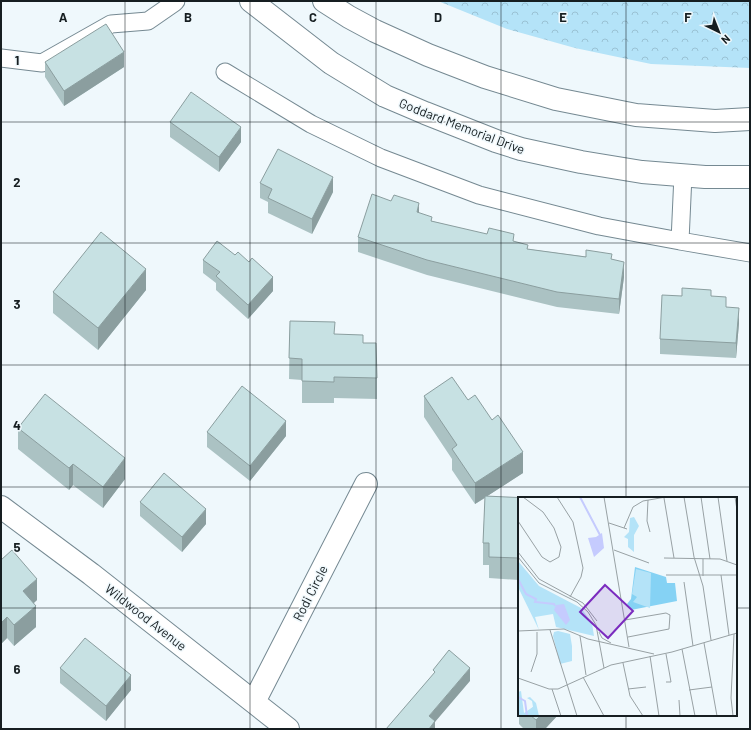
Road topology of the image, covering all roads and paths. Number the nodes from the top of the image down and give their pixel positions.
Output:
1 (176, 1) edge
2 (251, 1) edge
3 (324, 1) edge
4 (1, 58) edge
5 (225, 72) dead end
6 (750, 119) edge
7 (683, 176) junction
8 (750, 177) edge
9 (680, 241) junction
10 (750, 253) edge
11 (366, 484) dead end
12 (1, 507) edge
13 (254, 702) junction
14 (288, 729) edge

1 - 4 lane
2 - 7 main road, Goddard Memorial Drive
3 - 6 main road
5 - 9 lane
7 - 8 main road, Goddard Memorial Drive
7 - 9 lane
9 - 10 lane
11 - 13 main road, Rodi Circle
12 - 13 main road, Wildwood Avenue
13 - 14 main road, Wildwood Avenue

